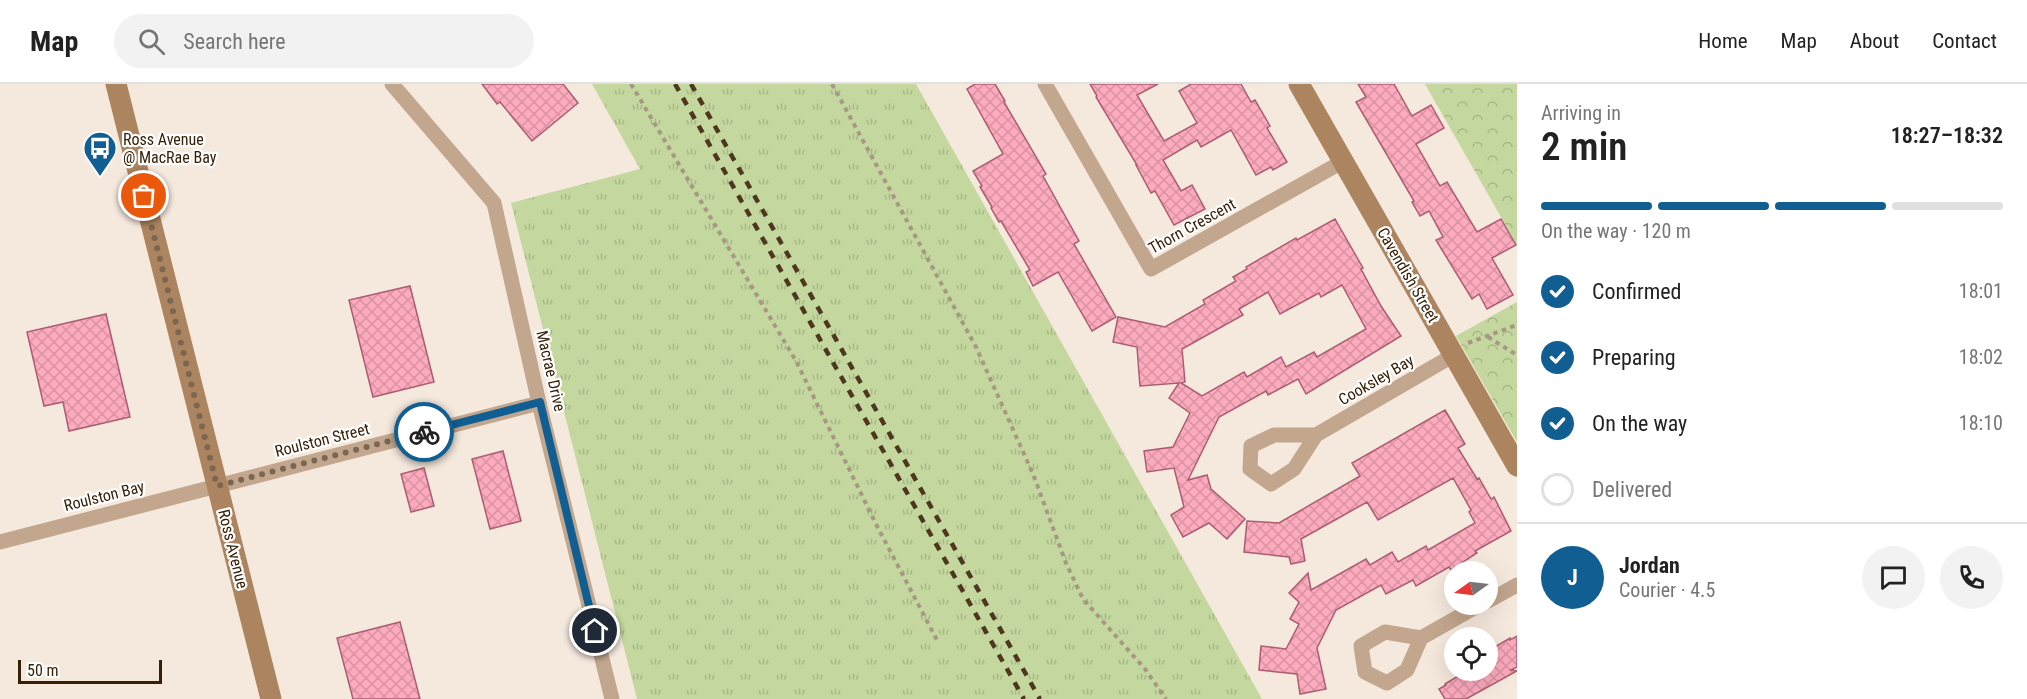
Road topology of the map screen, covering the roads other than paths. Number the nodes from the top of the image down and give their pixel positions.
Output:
1 (116, 84) edge
2 (392, 84) edge
3 (1045, 84) edge
4 (1299, 84) edge
5 (1342, 162) junction
6 (1454, 355) junction
7 (540, 402) junction
8 (1316, 435) dead end
9 (1517, 466) edge
10 (217, 486) junction
11 (0, 542) edge
12 (1517, 585) edge
13 (1498, 595) edge
14 (1462, 615) edge
15 (1421, 638) dead end
16 (271, 699) edge
17 (612, 699) edge

1 - 10 main road, Ross Avenue
2 - 7 street, Macrae Drive
3 - 5 street, Thorn Crescent
4 - 5 main road, Cavendish Street
5 - 6 main road, Cavendish Street
6 - 8 street, Cooksley Bay
6 - 9 main road, Cavendish Street
7 - 10 street, Roulston Street
7 - 17 street, Macrae Drive
10 - 11 street, Roulston Bay
10 - 16 main road, Ross Avenue
12 - 13 street
14 - 15 street

